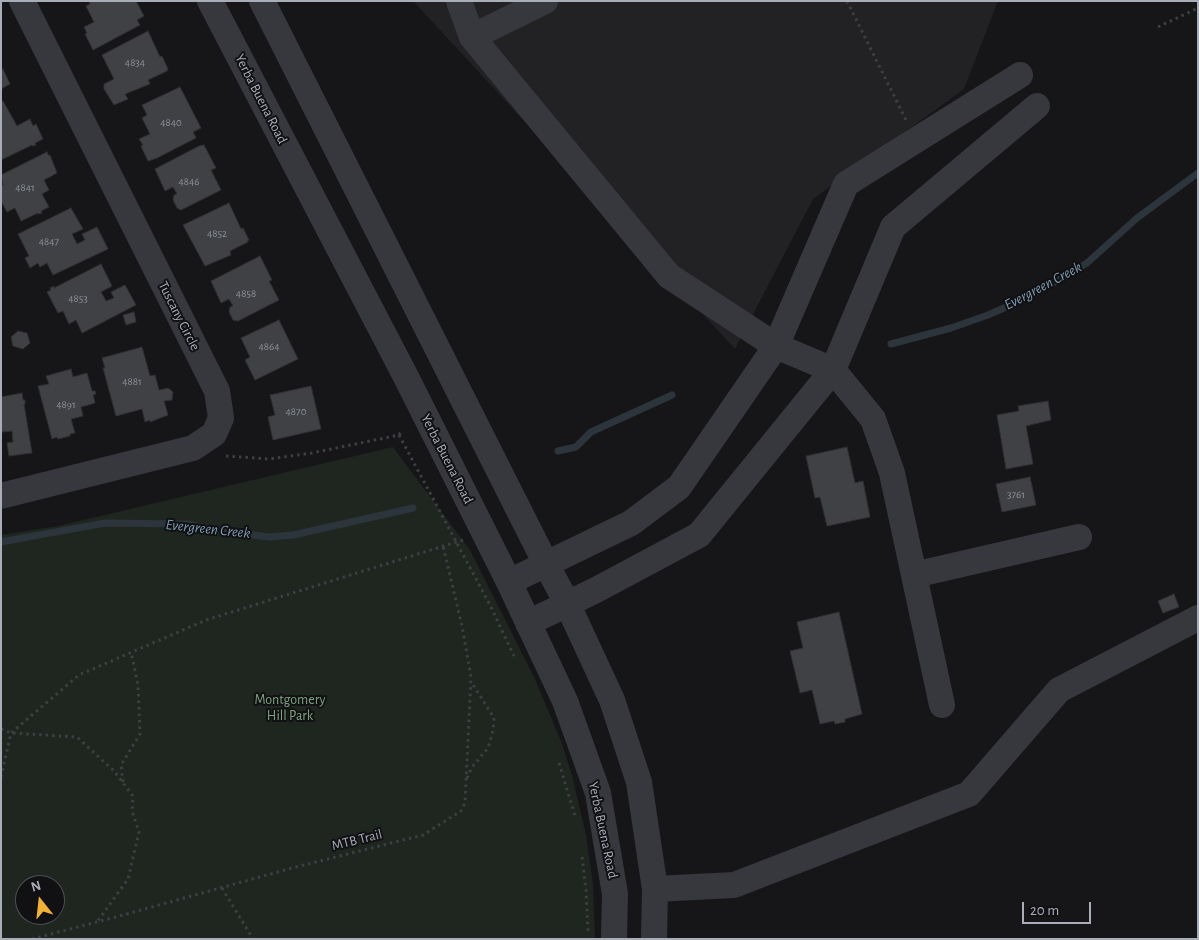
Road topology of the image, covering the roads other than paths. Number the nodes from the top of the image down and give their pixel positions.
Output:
1 (22, 1) edge
2 (210, 1) edge
3 (262, 1) edge
4 (459, 1) edge
5 (545, 1) edge
6 (472, 38) junction
7 (1020, 75) dead end
8 (1037, 106) dead end
9 (776, 346) junction
10 (833, 370) junction
11 (1, 496) edge
12 (1079, 537) dead end
13 (546, 564) junction
14 (914, 575) junction
15 (509, 582) junction
16 (567, 603) junction
17 (1198, 618) edge
18 (528, 623) junction
19 (942, 706) dead end
20 (655, 889) junction
21 (614, 939) edge
22 (654, 939) edge

1 - 11 street, Tuscany Circle
2 - 15 street, Yerba Buena Road
3 - 13 street
4 - 6 street
5 - 6 street
6 - 9 street
7 - 9 street
8 - 10 street
9 - 10 street
9 - 13 street
10 - 14 street
10 - 16 street
12 - 14 street
13 - 15 street
13 - 16 street
14 - 19 street
15 - 18 street, Yerba Buena Road
16 - 18 street
16 - 20 street
17 - 20 street
18 - 21 street, Yerba Buena Road
20 - 22 street

